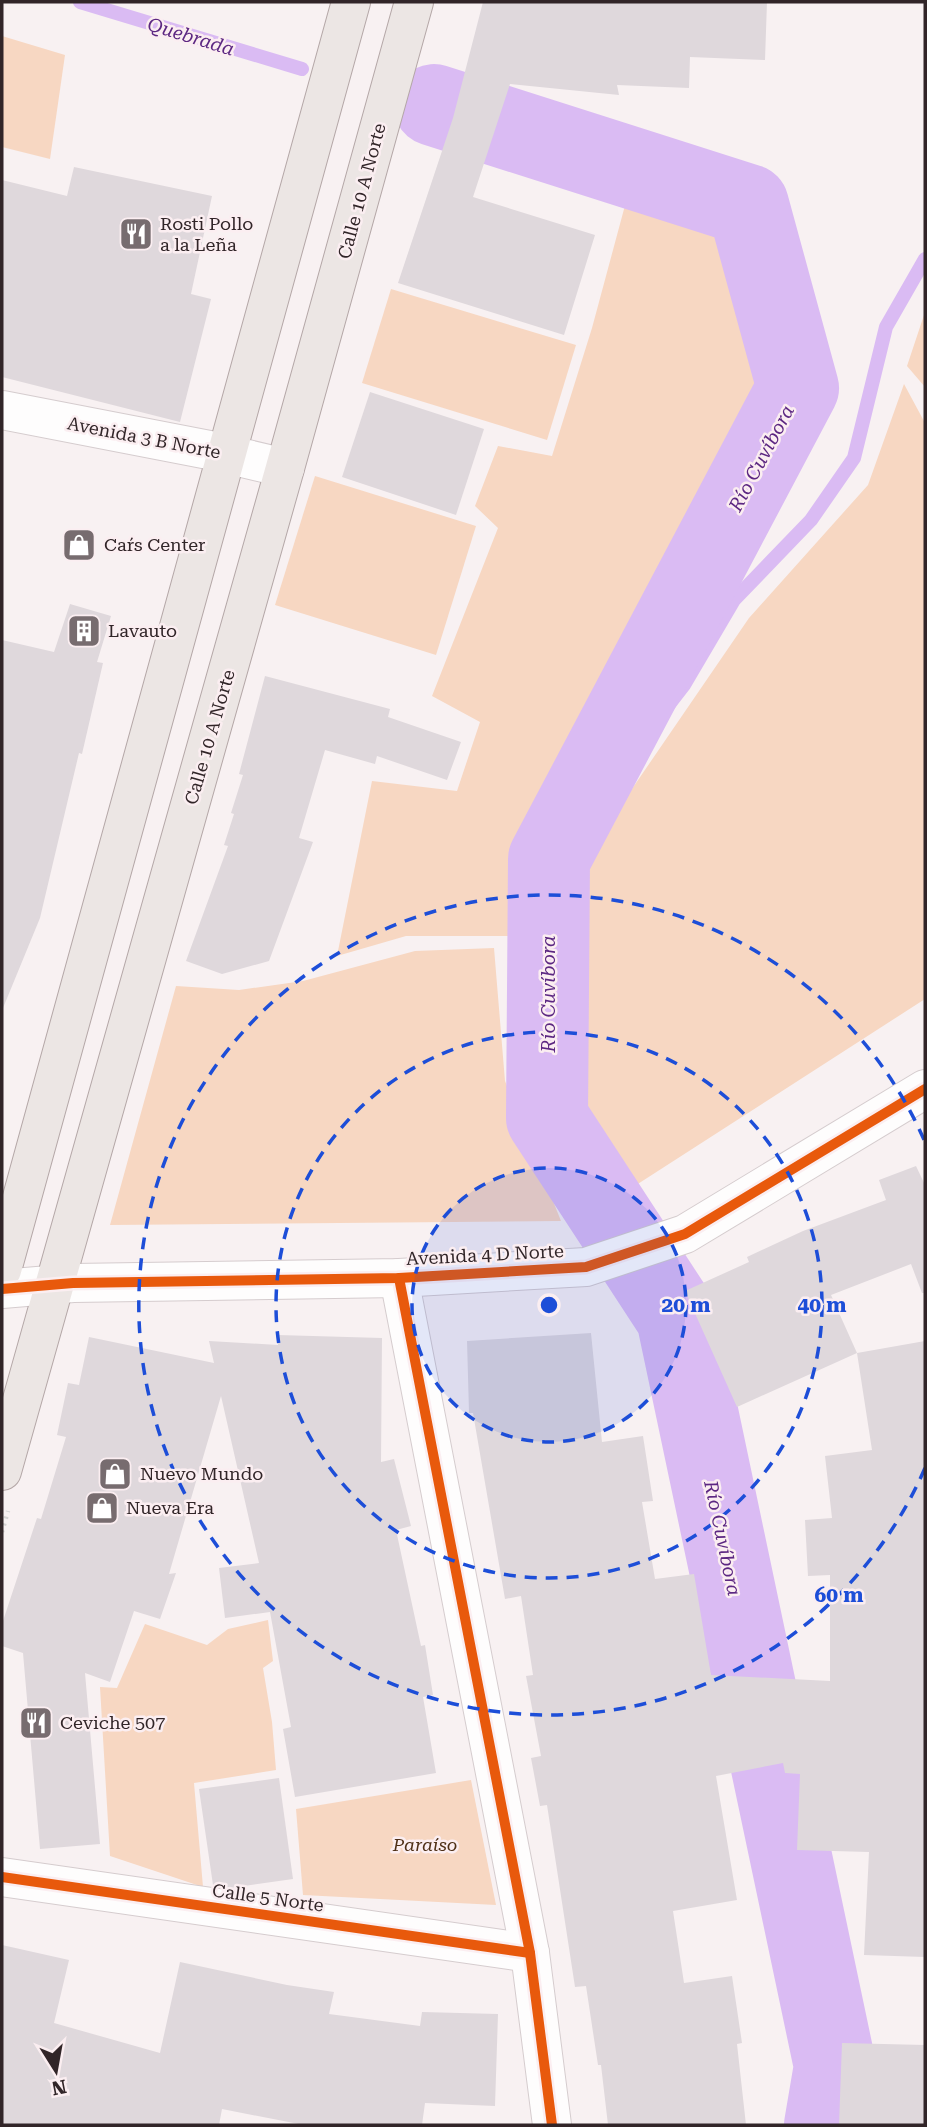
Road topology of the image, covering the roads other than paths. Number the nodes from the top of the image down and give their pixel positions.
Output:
1 (351, 2) edge
2 (414, 2) edge
3 (2, 410) edge
4 (226, 454) junction
5 (285, 468) junction
6 (925, 1089) edge
7 (2, 1270) edge
8 (399, 1278) junction
9 (56, 1284) junction
10 (2, 1289) edge
11 (2, 1471) edge
12 (2, 1877) edge
13 (530, 1953) junction
14 (552, 2125) edge

1 - 4 main road
2 - 5 main road, Calle 10 A Norte
3 - 4 street, Avenida 3 B Norte
4 - 5 street, Avenida 3 B Norte
4 - 7 main road
5 - 9 main road, Calle 10 A Norte
6 - 8 street, Avenida 4 D Norte
8 - 9 street, Avenida 4 D Norte
8 - 13 street
9 - 10 street, Avenida 4 D Norte
9 - 11 main road, Calle 10 A Norte
12 - 13 street, Calle 5 Norte
13 - 14 street

